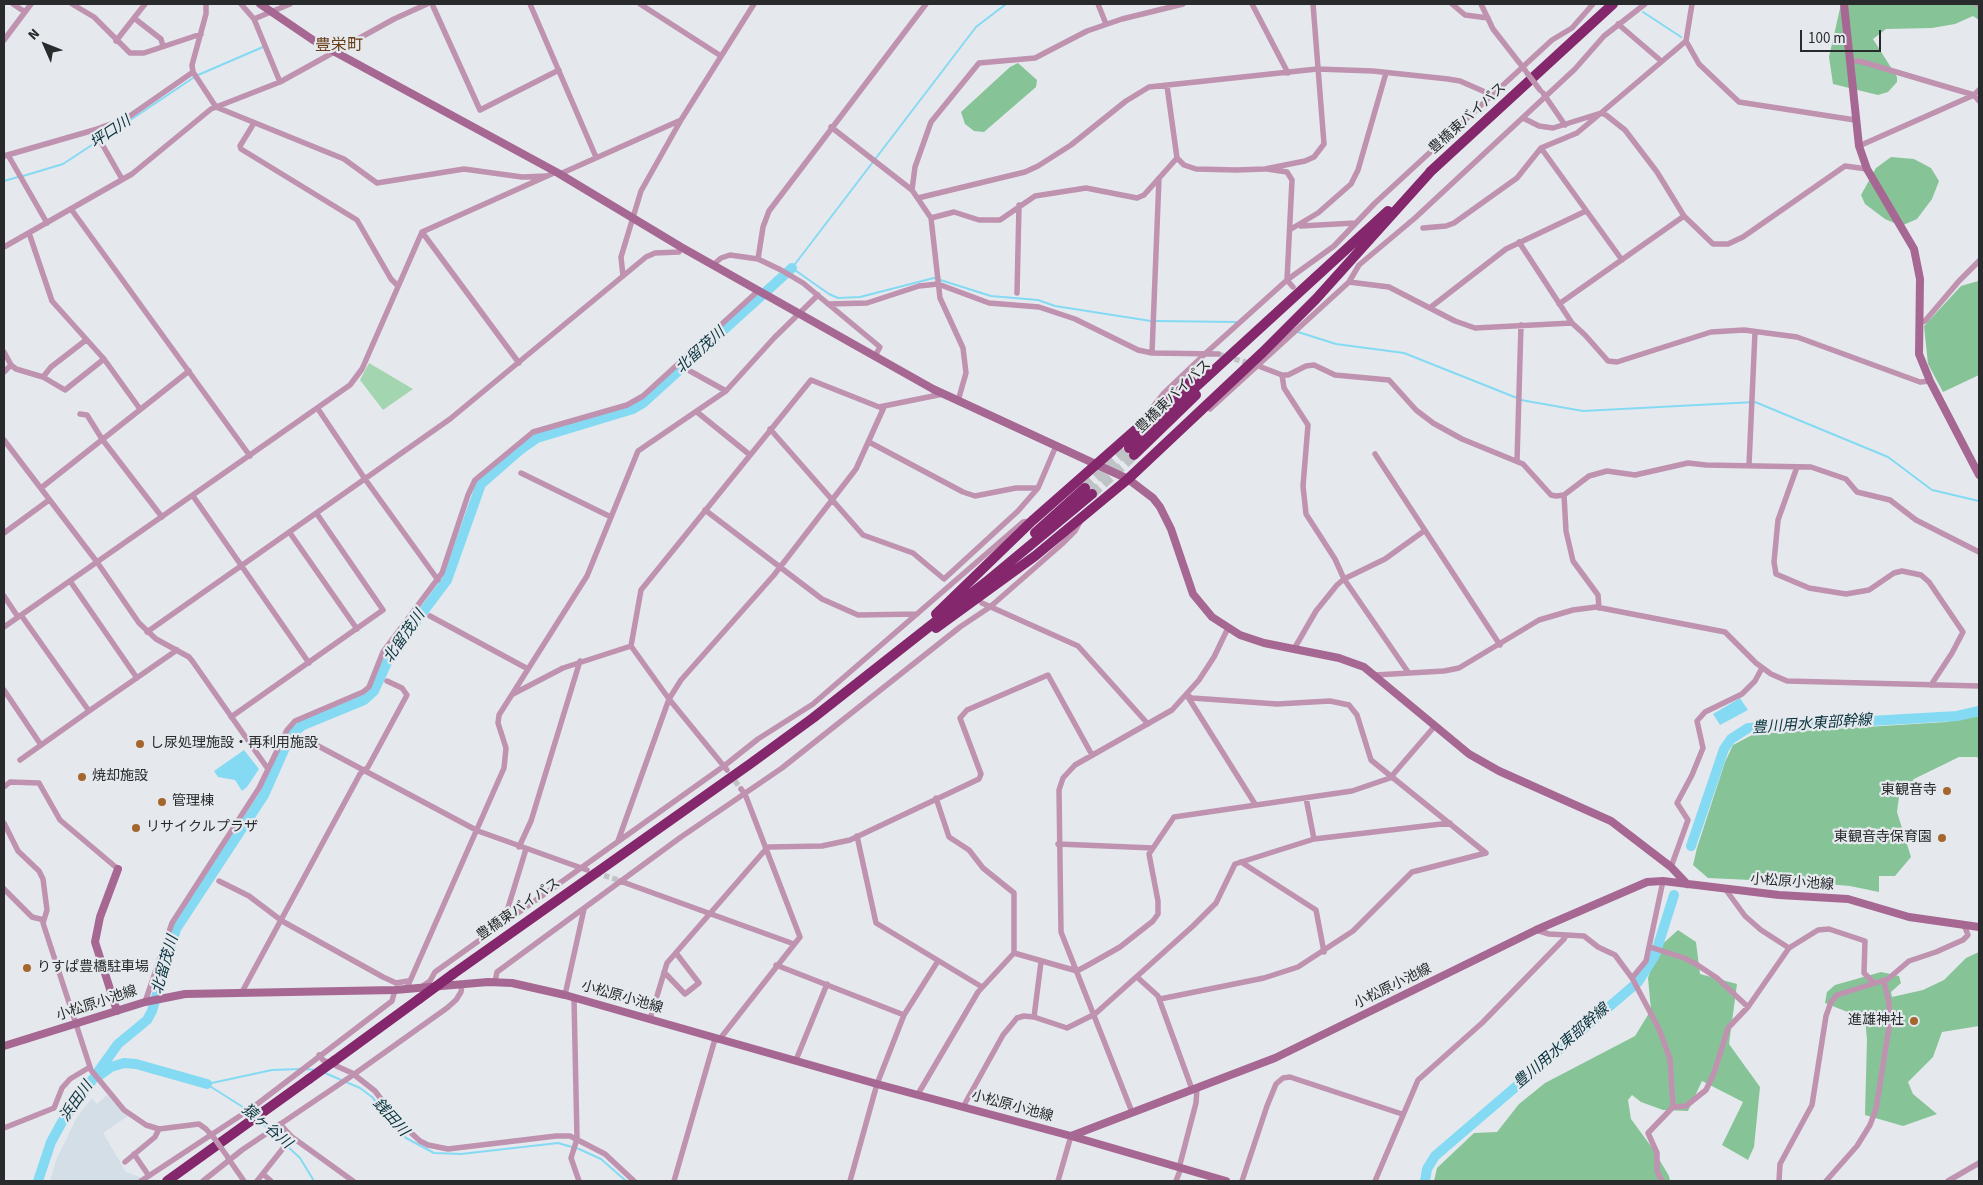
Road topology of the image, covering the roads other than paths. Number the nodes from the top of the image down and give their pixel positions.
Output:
1 (13, 4) edge
2 (31, 4) edge
3 (72, 4) edge
4 (145, 4) edge
5 (206, 4) edge
6 (241, 4) edge
7 (260, 4) edge
8 (290, 4) edge
9 (427, 4) edge
10 (432, 4) edge
11 (530, 4) edge
12 (640, 4) edge
13 (754, 4) edge
14 (926, 4) edge
15 (1098, 4) edge
16 (1183, 4) edge
17 (1252, 4) edge
18 (1313, 4) edge
19 (1452, 4) edge
20 (1481, 4) edge
21 (1593, 4) edge
22 (1614, 4) edge
23 (1645, 4) edge
24 (1692, 4) edge
25 (1844, 4) edge
26 (24, 12) junction
27 (270, 12) junction
28 (134, 18) junction
29 (1488, 18) junction
30 (254, 19) junction
31 (1106, 24) junction
32 (1618, 24) junction
33 (201, 34) junction
34 (4, 40) edge
35 (1686, 40) junction
36 (116, 41) junction
37 (163, 46) junction
38 (336, 52) junction
39 (721, 56) junction
40 (1660, 60) junction
41 (1850, 62) junction
42 (1523, 66) junction
43 (1318, 69) junction
44 (559, 70) junction
45 (193, 72) junction
46 (1288, 73) junction
47 (1386, 73) junction
48 (280, 82) junction
49 (1167, 86) junction
50 (1979, 90) edge
51 (1492, 95) junction
52 (1974, 95) junction
53 (1546, 96) junction
54 (1979, 101) edge
55 (216, 107) junction
56 (1601, 113) junction
57 (1523, 118) junction
58 (681, 120) junction
59 (1856, 120) junction
60 (254, 124) junction
61 (1565, 125) junction
62 (831, 127) junction
63 (94, 130) junction
64 (1860, 146) junction
65 (1541, 148) junction
66 (6, 155) edge
67 (596, 157) junction
68 (1177, 158) junction
69 (1265, 169) junction
70 (1433, 169) junction
71 (1867, 169) junction
72 (555, 174) junction
73 (1159, 178) junction
74 (122, 179) junction
75 (912, 190) junction
76 (918, 198) junction
77 (1019, 205) junction
78 (71, 209) junction
79 (1586, 211) junction
80 (1684, 216) junction
81 (632, 218) junction
82 (931, 218) junction
83 (47, 223) junction
84 (1355, 223) junction
85 (1299, 226) junction
86 (1423, 228) dead end
87 (1291, 229) junction
88 (422, 232) junction
89 (30, 233) junction
90 (1519, 242) junction
91 (4, 247) edge
92 (681, 247) junction
93 (1340, 254) junction
94 (758, 259) junction
95 (1622, 260) junction
96 (1979, 261) edge
97 (713, 265) junction
98 (623, 276) junction
99 (938, 280) junction
100 (1287, 280) junction
101 (1349, 282) junction
102 (397, 285) junction
103 (1293, 287) dead end
104 (763, 292) junction
105 (1017, 294) dead end
106 (818, 295) junction
107 (828, 304) junction
108 (1559, 304) junction
109 (1431, 307) junction
110 (799, 313) junction
111 (1273, 315) junction
112 (1920, 322) junction
113 (1572, 323) junction
114 (1521, 326) junction
115 (1755, 332) junction
116 (86, 340) junction
117 (4, 352) edge
118 (1207, 352) junction
119 (1152, 353) junction
120 (1218, 354) tunnel mouth
121 (875, 356) junction
122 (104, 360) junction
123 (519, 363) junction
124 (11, 365) junction
125 (1261, 367) dead end
126 (189, 371) junction
127 (690, 371) dead end
128 (4, 372) edge
129 (1282, 375) junction
130 (43, 377) junction
131 (1930, 381) junction
132 (726, 391) junction
133 (943, 394) junction
134 (958, 401) junction
135 (884, 407) junction
136 (140, 409) junction
137 (318, 409) junction
138 (697, 412) junction
139 (80, 414) dead end
140 (1141, 424) junction
141 (1184, 427) junction
142 (770, 429) junction
143 (102, 439) junction
144 (4, 440) edge
145 (869, 442) junction
146 (1056, 446) junction
147 (1375, 454) dead end
148 (750, 455) junction
149 (250, 456) junction
150 (1517, 461) junction
151 (1095, 465) junction
152 (1749, 465) junction
153 (1797, 467) junction
154 (521, 473) dead end
155 (1979, 475) edge
156 (365, 479) junction
157 (1128, 479) junction
158 (40, 488) junction
159 (1038, 488) junction
160 (1564, 495) junction
161 (193, 496) junction
162 (832, 499) junction
163 (49, 500) junction
164 (705, 510) junction
165 (317, 514) junction
166 (162, 517) junction
167 (611, 517) junction
168 (1082, 518) junction
169 (1032, 521) junction
170 (1424, 531) junction
171 (4, 533) edge
172 (290, 533) junction
173 (1979, 552) edge
174 (97, 562) junction
175 (242, 566) junction
176 (779, 568) junction
177 (1344, 579) junction
178 (438, 580) junction
179 (70, 581) junction
180 (4, 596) edge
181 (982, 603) dead end
182 (990, 607) junction
183 (1599, 608) junction
184 (917, 614) junction
185 (20, 616) junction
186 (430, 616) dead end
187 (4, 627) edge
188 (922, 627) junction
189 (1228, 628) junction
190 (358, 629) junction
191 (147, 632) junction
192 (1500, 645) junction
193 (631, 646) junction
194 (1294, 649) junction
195 (177, 650) junction
196 (886, 659) junction
197 (580, 661) junction
198 (309, 663) junction
199 (1762, 668) junction
200 (528, 669) junction
201 (1408, 672) junction
202 (1375, 675) junction
203 (137, 678) junction
204 (387, 681) dead end
205 (1931, 685) junction
206 (1979, 686) edge
207 (4, 690) edge
208 (848, 691) junction
209 (1186, 695) junction
210 (511, 696) junction
211 (669, 699) junction
212 (90, 711) junction
213 (231, 717) junction
214 (1148, 724) junction
215 (1434, 727) junction
216 (307, 740) dead end
217 (42, 744) junction
218 (1092, 755) junction
219 (20, 760) dead end
220 (726, 768) junction
221 (268, 769) junction
222 (364, 770) junction
223 (1390, 778) junction
224 (4, 787) edge
225 (743, 792) junction
226 (936, 798) junction
227 (1306, 798) junction
228 (1256, 804) junction
229 (4, 823) edge
230 (1450, 823) junction
231 (478, 831) junction
232 (857, 836) junction
233 (1314, 839) junction
234 (618, 842) junction
235 (1058, 844) junction
236 (518, 847) junction
237 (1153, 848) junction
238 (526, 849) junction
239 (766, 849) junction
240 (1241, 862) junction
241 (1671, 867) junction
242 (118, 868) joint
243 (584, 869) junction
244 (620, 880) junction
245 (218, 881) dead end
246 (1664, 881) junction
247 (1687, 884) junction
248 (4, 889) edge
249 (1726, 890) junction
250 (584, 909) junction
251 (711, 912) junction
252 (44, 920) junction
253 (282, 921) junction
254 (503, 924) junction
255 (1964, 926) junction
256 (1979, 927) edge
257 (1536, 930) junction
258 (1566, 935) junction
259 (794, 944) junction
260 (1650, 947) junction
261 (1789, 948) junction
262 (1324, 952) junction
263 (676, 953) junction
264 (1014, 953) junction
265 (938, 962) junction
266 (1042, 962) junction
267 (776, 965) junction
268 (1077, 971) junction
269 (664, 972) junction
270 (1137, 977) junction
271 (1632, 978) junction
272 (408, 981) junction
273 (1884, 981) junction
274 (495, 982) junction
275 (1874, 983) junction
276 (462, 984) junction
277 (827, 984) junction
278 (982, 987) junction
279 (420, 988) junction
280 (396, 990) junction
281 (406, 990) junction
282 (242, 992) junction
283 (565, 995) junction
284 (574, 998) junction
285 (1160, 999) junction
286 (146, 1001) junction
287 (1748, 1007) junction
288 (117, 1011) junction
289 (1095, 1014) junction
290 (904, 1015) junction
291 (1034, 1017) junction
292 (650, 1019) junction
293 (76, 1024) junction
294 (717, 1039) junction
295 (4, 1046) edge
296 (319, 1055) junction
297 (796, 1060) junction
298 (91, 1068) junction
299 (352, 1076) junction
300 (877, 1084) junction
301 (1195, 1089) junction
302 (918, 1094) junction
303 (1673, 1106) junction
304 (963, 1107) junction
305 (1132, 1112) junction
306 (1402, 1114) junction
307 (250, 1122) junction
308 (280, 1124) junction
309 (4, 1128) edge
310 (160, 1129) junction
311 (212, 1136) junction
312 (1071, 1136) junction
313 (576, 1141) junction
314 (288, 1142) junction
315 (134, 1154) junction
316 (228, 1158) junction
317 (125, 1162) dead end
318 (1979, 1163) edge
319 (1180, 1168) junction
320 (263, 1174) junction
321 (149, 1176) junction
322 (140, 1181) edge
323 (167, 1181) edge
324 (179, 1181) edge
325 (203, 1181) edge
326 (244, 1181) edge
327 (257, 1181) edge
328 (271, 1181) edge
329 (353, 1181) edge
330 (579, 1181) edge
331 (634, 1181) edge
332 (674, 1181) edge
333 (850, 1181) edge
334 (1058, 1181) edge
335 (1176, 1181) edge
336 (1226, 1181) edge
337 (1242, 1181) edge
338 (1375, 1181) edge
339 (1662, 1181) edge
340 (1779, 1181) edge
341 (1826, 1181) edge
342 (1948, 1181) edge

1 - 26 street
2 - 26 street
3 - 36 street
4 - 28 street
5 - 33 street
6 - 30 street
7 - 27 main road
8 - 27 street
9 - 38 street
10 - 44 street
11 - 44 street
12 - 39 street
13 - 39 street
14 - 62 street
15 - 31 street
16 - 31 street
17 - 46 street
18 - 43 street
19 - 29 street
20 - 29 street
21 - 42 street
22 - 70 highway, 豊橋東バイパス
23 - 32 street
24 - 35 street
25 - 41 main road
26 - 34 street
27 - 30 street
27 - 38 main road
28 - 36 street
28 - 37 street
29 - 42 street
30 - 48 street
31 - 75 street
32 - 40 street
32 - 53 street
33 - 37 street
33 - 45 street
35 - 40 street
35 - 59 street
36 - 37 street
38 - 48 street
38 - 72 main road
39 - 58 street
40 - 56 street
41 - 52 street
41 - 59 main road
42 - 51 street
42 - 53 street, bridge
43 - 46 street
43 - 47 street
43 - 69 street
44 - 67 street
45 - 55 street
45 - 63 street
46 - 49 street
47 - 51 street
47 - 85 street
48 - 55 street
49 - 68 street
49 - 76 street
50 - 52 street
51 - 84 street
52 - 54 street
52 - 64 street
53 - 57 street
53 - 61 street
55 - 60 street
55 - 74 street
56 - 61 street
56 - 65 street
56 - 80 street
57 - 61 street
57 - 101 street
58 - 67 street
58 - 81 street
59 - 64 main road
60 - 72 street
60 - 102 street
62 - 75 street
62 - 94 street
63 - 66 street
63 - 74 street
64 - 71 main road
65 - 79 street
65 - 86 street
66 - 83 street
67 - 72 street
68 - 69 street
68 - 73 street
69 - 87 street
70 - 93 highway, 豊橋東バイパス
70 - 141 highway
71 - 80 street
71 - 112 main road
72 - 81 main road
72 - 88 street
73 - 77 street
73 - 119 street
74 - 78 street
75 - 76 street
76 - 82 street
77 - 82 street
77 - 105 street
78 - 83 street
78 - 126 street
79 - 90 street
79 - 95 street
80 - 95 street
81 - 92 main road
81 - 98 street
82 - 99 street
83 - 89 street
84 - 85 street
84 - 100 street
85 - 87 street
87 - 100 street
88 - 102 street
88 - 123 street
89 - 91 street
89 - 116 street
90 - 108 street
90 - 109 street
92 - 97 main road
92 - 98 street
93 - 111 highway, 豊橋東バイパス
93 - 111 highway, 豊橋東バイパス
94 - 97 street
94 - 106 street
95 - 108 street
96 - 112 street
97 - 104 main road
98 - 123 street
99 - 107 street
99 - 119 street
99 - 134 street
100 - 103 street
100 - 118 street
101 - 109 street
101 - 141 street
102 - 137 street
104 - 110 main road
104 - 178 street
106 - 107 street
106 - 110 street
107 - 121 street
108 - 113 street
109 - 114 street
110 - 121 main road
110 - 132 street
111 - 140 highway
112 - 131 main road
113 - 114 street
113 - 115 street
114 - 150 street
115 - 131 street
115 - 152 street
116 - 122 street
116 - 130 street
117 - 124 street
118 - 119 street
118 - 120 street
118 - 140 street
121 - 133 main road
122 - 130 street
122 - 136 street
123 - 156 street
124 - 128 street
124 - 130 street
125 - 129 street
126 - 136 street
126 - 149 street
127 - 132 street
129 - 150 street
129 - 177 street
131 - 155 main road
132 - 138 street
133 - 134 main road
133 - 135 street
134 - 146 main road
135 - 142 street
135 - 145 street
136 - 143 street
137 - 149 street
137 - 156 street
138 - 148 street
138 - 167 street
139 - 143 street
140 - 151 highway
141 - 157 highway
142 - 148 street
142 - 162 street
143 - 158 street
143 - 166 street
144 - 158 street
145 - 159 street
145 - 162 street
146 - 151 main road
146 - 159 street
147 - 170 street
148 - 164 street
149 - 161 street
150 - 160 street
151 - 157 main road
151 - 169 highway
152 - 153 street
152 - 160 street
153 - 173 street
153 - 205 street
154 - 167 street
156 - 165 street
156 - 178 street
157 - 168 highway
157 - 189 main road
158 - 163 street
159 - 162 street
160 - 183 street
161 - 166 street
161 - 175 street
162 - 176 street
163 - 171 street
163 - 174 street
164 - 176 street
164 - 193 street
165 - 172 street
165 - 190 street
166 - 174 street
167 - 200 street
168 - 182 street
168 - 208 highway
169 - 184 street
169 - 188 highway
170 - 177 street
170 - 192 street
172 - 175 street
172 - 190 street
174 - 179 street
174 - 191 street
175 - 191 street
175 - 198 street
176 - 184 street
176 - 211 street
177 - 194 street
177 - 201 street
178 - 221 street
179 - 185 street
179 - 203 street
180 - 185 street
181 - 182 street
182 - 214 street
182 - 225 street
183 - 192 street
183 - 199 street
184 - 220 street
185 - 187 street
185 - 212 street
186 - 200 street
188 - 196 highway, 豊橋東バイパス
188 - 196 highway, 豊橋東バイパス
189 - 194 main road
189 - 209 street
190 - 198 street
191 - 195 street
192 - 201 street
193 - 197 street
193 - 211 street
194 - 202 main road
195 - 203 street
195 - 213 street
196 - 208 highway, 豊橋東バイパス
197 - 210 street
197 - 236 street
198 - 213 street
199 - 205 street
199 - 241 street
200 - 210 street
201 - 202 street
202 - 215 main road
203 - 212 street
204 - 222 street
205 - 206 street
207 - 217 street
208 - 307 highway, 豊橋東バイパス, bridge
209 - 214 street
209 - 223 street
209 - 228 street
210 - 231 street
211 - 220 street
211 - 234 street
212 - 217 street
213 - 221 street
214 - 218 street
215 - 223 street
215 - 241 main road
216 - 222 street
217 - 219 street
218 - 226 street
218 - 235 street
220 - 234 street
221 - 286 street
222 - 231 street
222 - 253 street
223 - 227 street
223 - 230 street
224 - 242 street
225 - 239 street
225 - 244 street
226 - 232 street
226 - 264 street
227 - 228 street
227 - 233 street
228 - 237 street
229 - 252 street
230 - 233 street
230 - 262 street
231 - 236 street
231 - 272 street
232 - 239 street
232 - 265 street
233 - 240 street
234 - 243 street
235 - 237 street
235 - 268 street
236 - 238 street
237 - 268 street
238 - 243 street
238 - 254 street
239 - 251 street
239 - 259 street
240 - 262 street
240 - 270 street
241 - 247 main road
242 - 288 main road
243 - 254 street
244 - 250 street
244 - 251 street
245 - 253 street
246 - 247 main road, 小松原小池線
246 - 257 main road, 小松原小池線
246 - 260 street
247 - 249 main road, 小松原小池線
248 - 252 street
249 - 255 main road, 小松原小池線
249 - 261 street
250 - 274 street
250 - 283 street
251 - 259 street
251 - 263 street
252 - 293 street
253 - 272 street
253 - 282 street
254 - 279 street
255 - 256 main road, 小松原小池線
255 - 273 street
257 - 258 street
257 - 301 main road, 小松原小池線
258 - 271 street
258 - 306 street
259 - 267 street
260 - 271 street
260 - 287 street
261 - 275 street
261 - 287 street
262 - 285 street
263 - 269 street
263 - 269 street
264 - 266 street
264 - 278 street
265 - 278 street
265 - 290 street
266 - 268 street
266 - 291 street
267 - 277 street
267 - 294 street
268 - 289 street
269 - 292 street
270 - 285 street
270 - 289 street
271 - 303 street
272 - 281 street
273 - 275 street
273 - 341 street
274 - 276 main road, 小松原小池線
274 - 283 main road, 小松原小池線
275 - 340 street
276 - 279 main road, 小松原小池線
276 - 299 street
277 - 290 street
277 - 297 street
278 - 302 street
279 - 281 main road, 小松原小池線
280 - 281 main road, 小松原小池線
280 - 282 main road, 小松原小池線
280 - 296 street
282 - 286 main road, 小松原小池線
283 - 284 main road, 小松原小池線
284 - 292 main road, 小松原小池線
284 - 313 street
285 - 301 street
286 - 288 main road, 小松原小池線
287 - 303 street
288 - 293 main road, 小松原小池線
289 - 291 street
289 - 305 street
290 - 300 street
291 - 304 street
292 - 294 main road, 小松原小池線
293 - 295 main road, 小松原小池線
293 - 298 street
294 - 297 main road, 小松原小池線
294 - 332 street
296 - 299 street
296 - 311 street
297 - 300 main road, 小松原小池線
298 - 309 street
298 - 310 street
299 - 308 street
299 - 313 street
300 - 302 main road, 小松原小池線
300 - 333 street
301 - 305 main road, 小松原小池線
301 - 319 street
302 - 304 main road, 小松原小池線
303 - 339 street
304 - 312 main road, 小松原小池線
305 - 312 main road, 小松原小池線
306 - 337 street
306 - 338 street
307 - 323 highway, 豊橋東バイパス
307 - 324 highway
308 - 314 street
308 - 316 street
310 - 311 street
310 - 315 street
311 - 316 street, bridge
311 - 321 street
312 - 319 main road
312 - 334 street
313 - 330 street
313 - 331 street
314 - 320 street
314 - 329 street
315 - 317 street
315 - 321 street
316 - 325 street
316 - 326 street
318 - 342 street
319 - 335 street
319 - 336 main road
320 - 327 street
320 - 328 street
321 - 322 street

